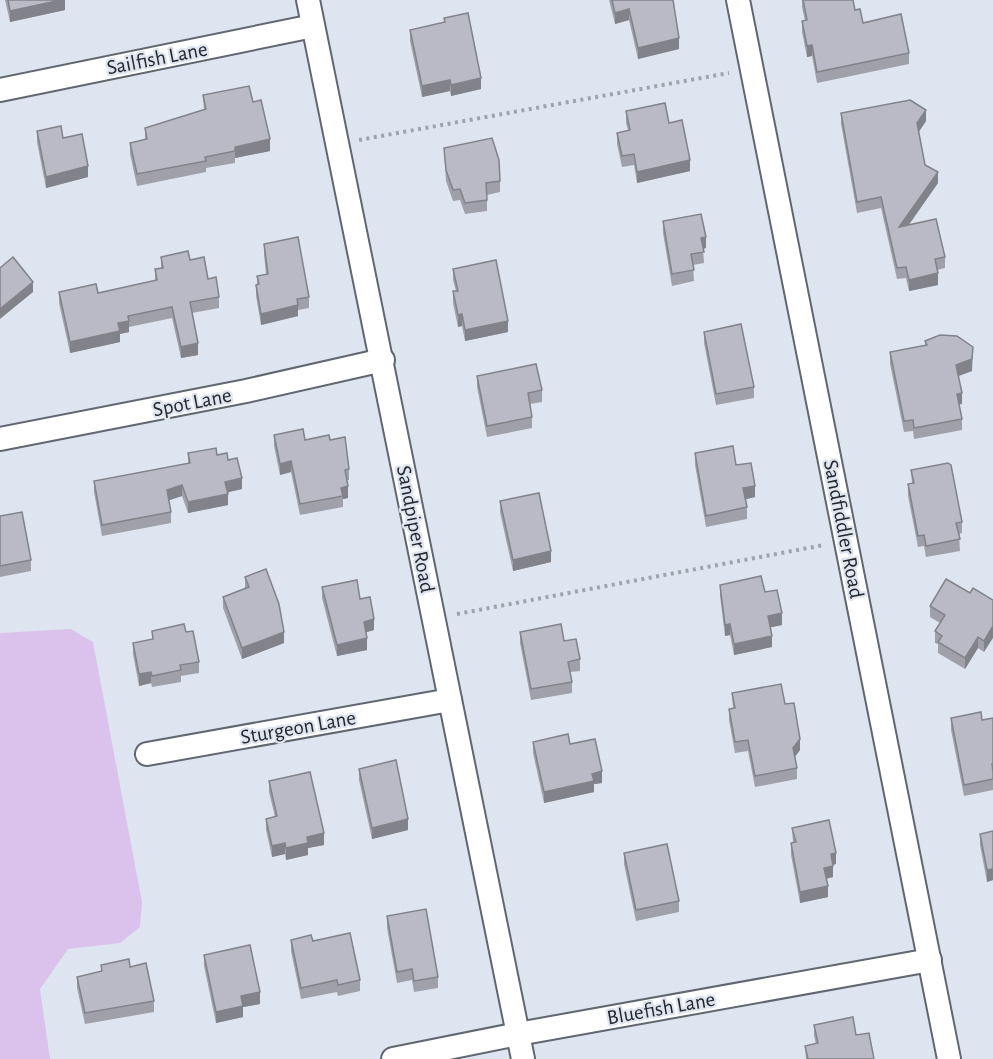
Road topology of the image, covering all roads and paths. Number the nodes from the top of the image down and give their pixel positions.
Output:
1 (308, 0) edge
2 (738, 0) edge
3 (313, 26) junction
4 (752, 69) junction
5 (0, 90) edge
6 (337, 144) junction
7 (382, 360) junction
8 (0, 439) edge
9 (846, 541) junction
10 (434, 618) junction
11 (450, 700) junction
12 (147, 754) dead end
13 (930, 960) junction
14 (518, 1034) junction
15 (393, 1059) edge
16 (523, 1059) edge
17 (949, 1059) edge

1 - 3 street, Sandpiper Road
2 - 4 street, Sandfiddler Road
3 - 5 street, Sailfish Lane
3 - 6 street, Sandpiper Road
4 - 6 path
4 - 9 street, Sandfiddler Road
6 - 7 street, Sandpiper Road
7 - 8 street, Spot Lane
7 - 10 street, Sandpiper Road
9 - 10 path
9 - 13 street, Sandfiddler Road
10 - 11 street, Sandpiper Road
11 - 12 street, Sturgeon Lane
11 - 14 street, Sandpiper Road
13 - 14 street, Bluefish Lane
13 - 17 street, Sandfiddler Road
14 - 15 street, Bluefish Lane
14 - 16 street, Sandpiper Road

